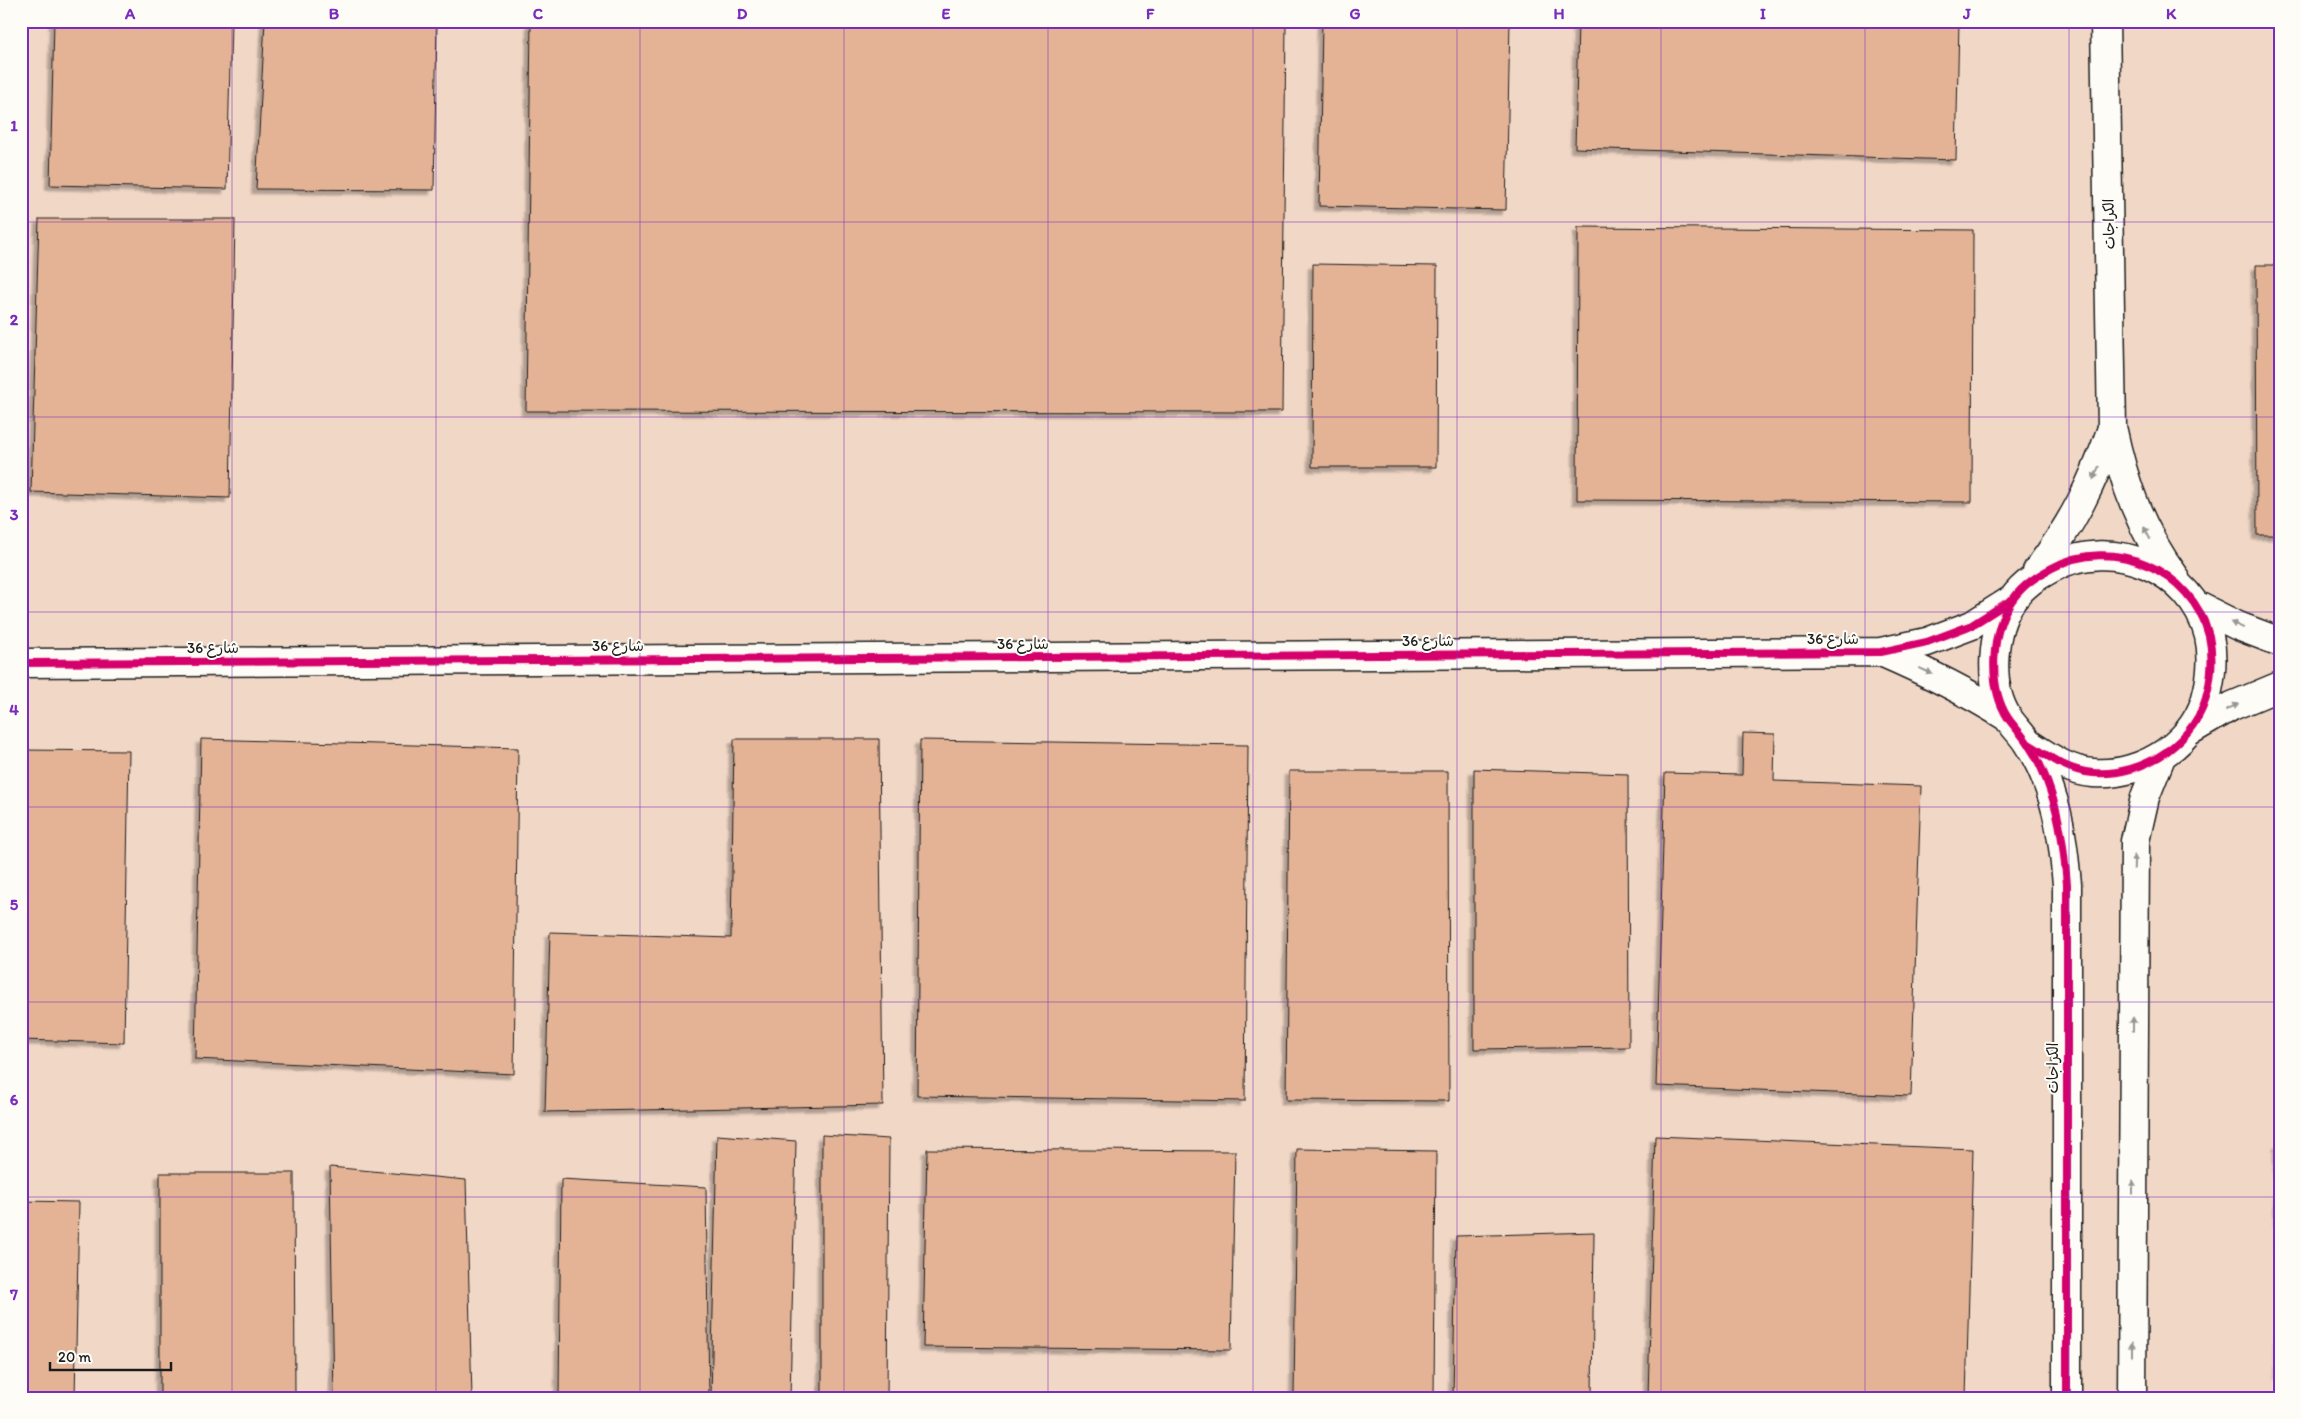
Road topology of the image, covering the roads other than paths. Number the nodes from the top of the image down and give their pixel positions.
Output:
1 (2105, 21) edge
2 (2112, 427) junction
3 (2032, 578) junction
4 (2189, 597) junction
5 (2013, 600) junction
6 (2280, 642) edge
7 (1881, 652) junction
8 (21, 663) edge
9 (2280, 686) edge
10 (2007, 717) junction
11 (2190, 731) junction
12 (2029, 744) junction
13 (2161, 756) junction
14 (2067, 1398) edge
15 (2132, 1398) edge

1 - 2 street, الكراجات
2 -> 3 street, الكراجات
4 -> 2 street, الكراجات
3 - 4 street
3 - 5 street, الكراجات
6 -> 4 street
4 - 11 street
5 - 7 street, شارع 36
5 - 10 street
7 - 8 street, شارع 36
7 -> 10 street, شارع 36
11 -> 9 street
10 - 12 street
11 - 13 street
12 - 13 street
12 - 14 street, الكراجات
15 -> 13 street

